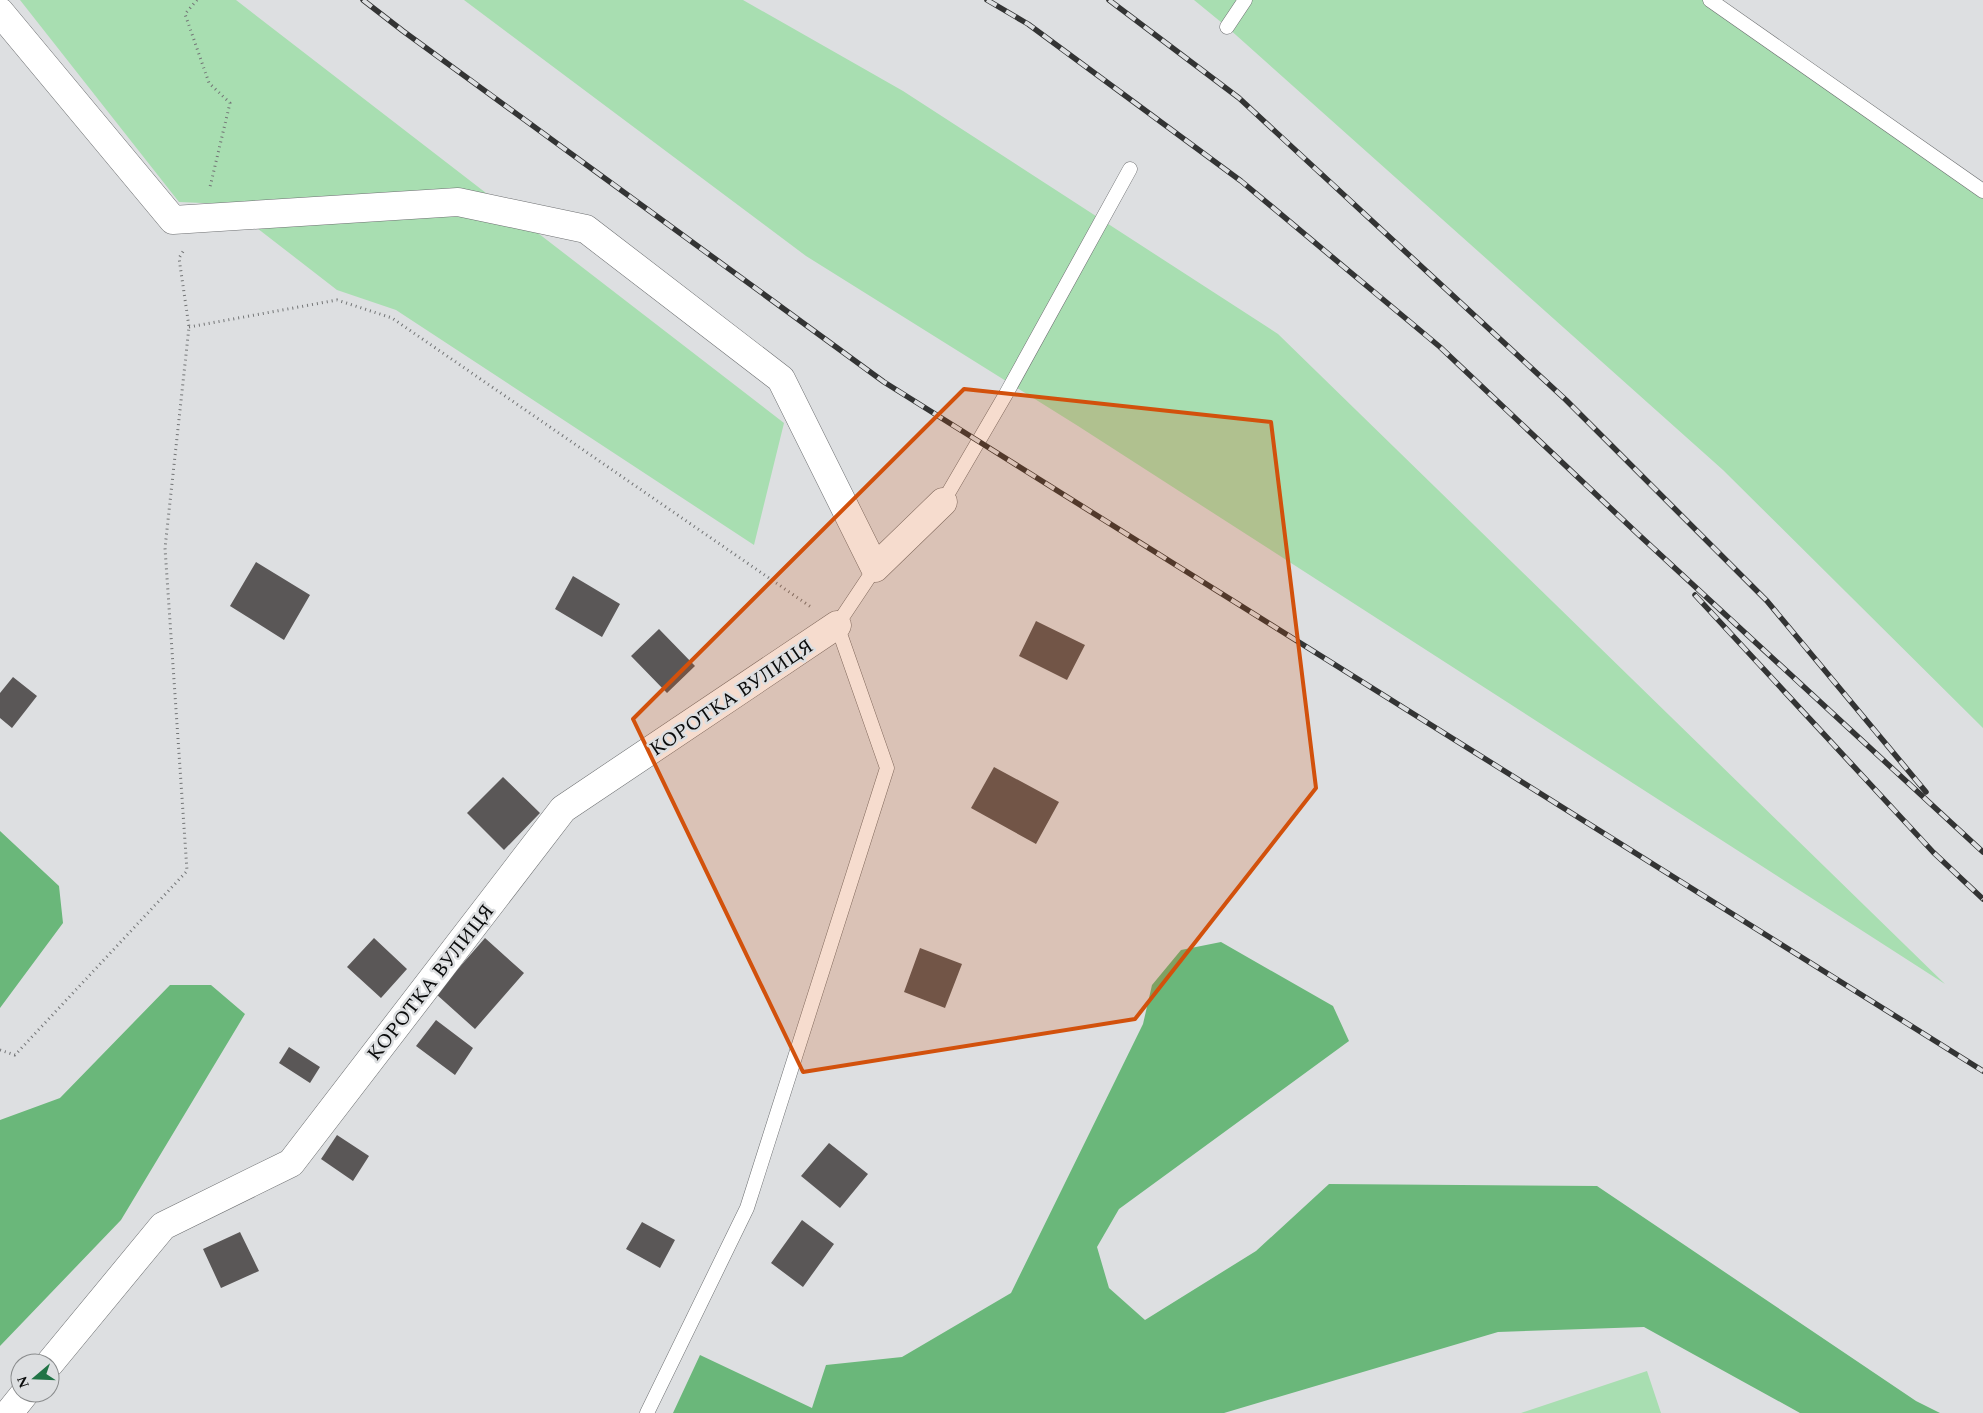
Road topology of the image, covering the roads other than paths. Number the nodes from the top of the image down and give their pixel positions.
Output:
1 (1245, 0) edge
2 (1710, 0) edge
3 (0, 12) edge
4 (1227, 27) dead end
5 (1130, 169) dead end
6 (1983, 191) edge
7 (943, 502) joint
8 (875, 568) junction
9 (838, 625) junction
10 (58, 1353) edge
11 (17, 1403) edge
12 (9, 1413) edge
13 (647, 1413) edge

1 - 4 lane
2 - 6 lane
3 - 8 street
5 - 7 lane
7 - 8 street
8 - 9 lane
9 - 10 street, КОРОТКА ВУЛИЦЯ
9 - 13 lane
11 - 12 street

